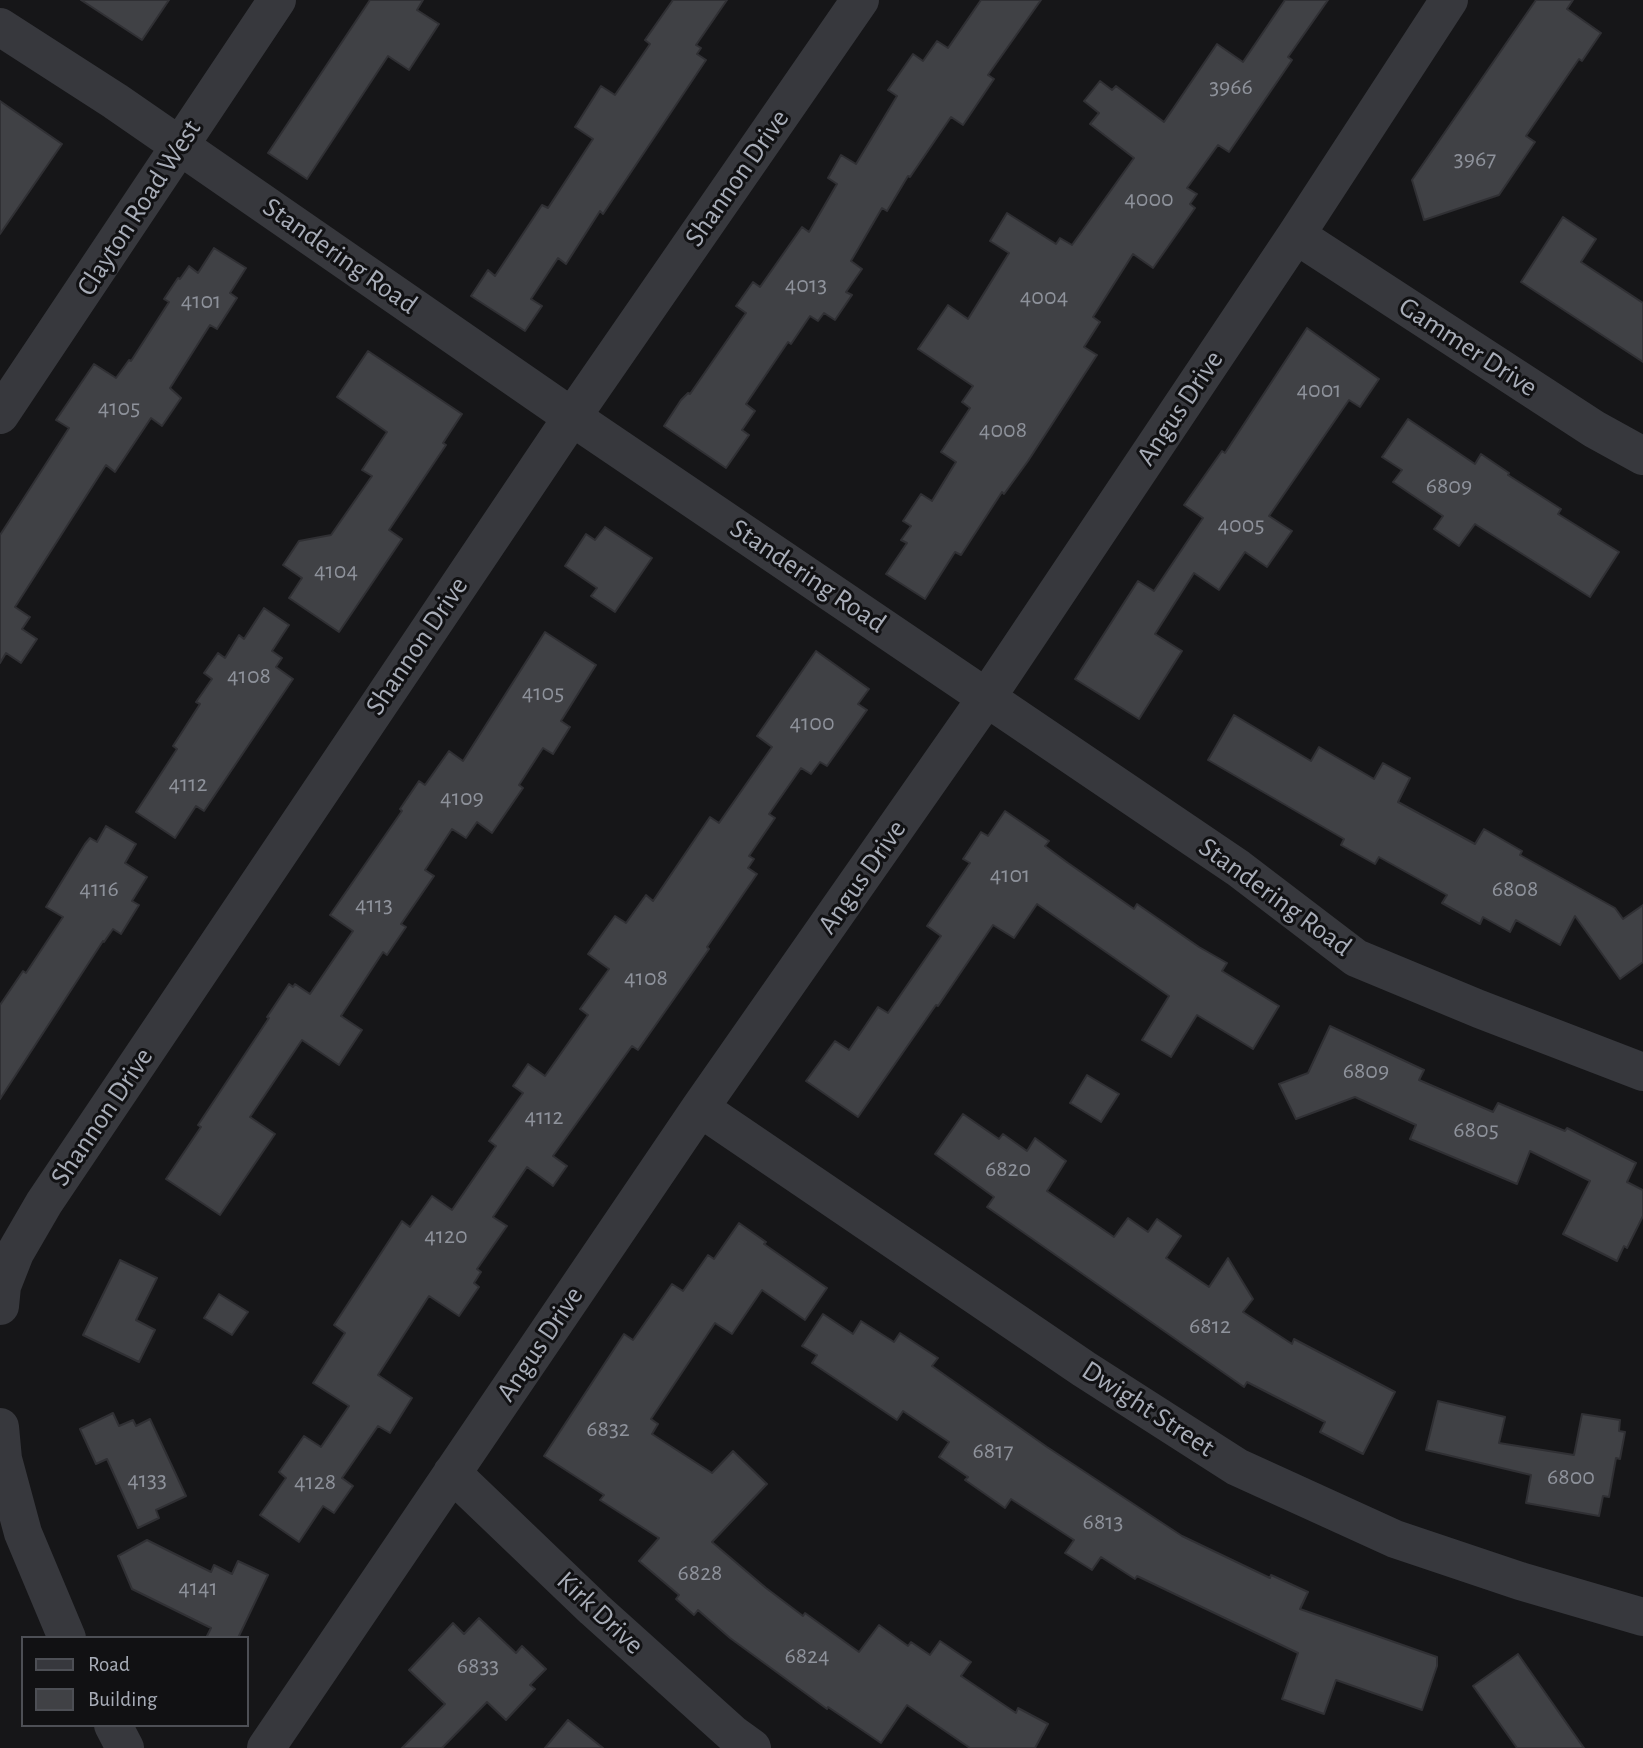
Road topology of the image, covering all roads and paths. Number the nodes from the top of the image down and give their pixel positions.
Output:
1 (277, 0) edge
2 (860, 0) edge
3 (1449, 0) edge
4 (0, 27) edge
5 (180, 146) junction
6 (1296, 235) junction
7 (0, 415) edge
8 (572, 416) junction
9 (1643, 456) edge
10 (987, 697) junction
11 (1643, 1072) edge
12 (700, 1108) junction
13 (0, 1306) edge
14 (0, 1427) edge
15 (452, 1473) junction
16 (1643, 1617) edge
17 (66, 1636) edge
18 (114, 1727) edge
19 (125, 1748) edge
20 (266, 1748) edge
21 (752, 1748) edge

1 - 5 street, Clayton Road West
2 - 8 street, Shannon Drive
3 - 6 street, Angus Drive
4 - 5 street, Standering Road
5 - 7 street, Clayton Road West
5 - 8 street, Standering Road
6 - 9 street, Gammer Drive
6 - 10 street, Angus Drive
8 - 10 street, Standering Road
8 - 13 street, Shannon Drive
10 - 11 street, Standering Road
10 - 12 street, Angus Drive
12 - 15 street, Angus Drive
12 - 16 street, Dwight Street
14 - 17 street
15 - 20 street, Angus Drive
15 - 21 street, Kirk Drive
18 - 19 street

